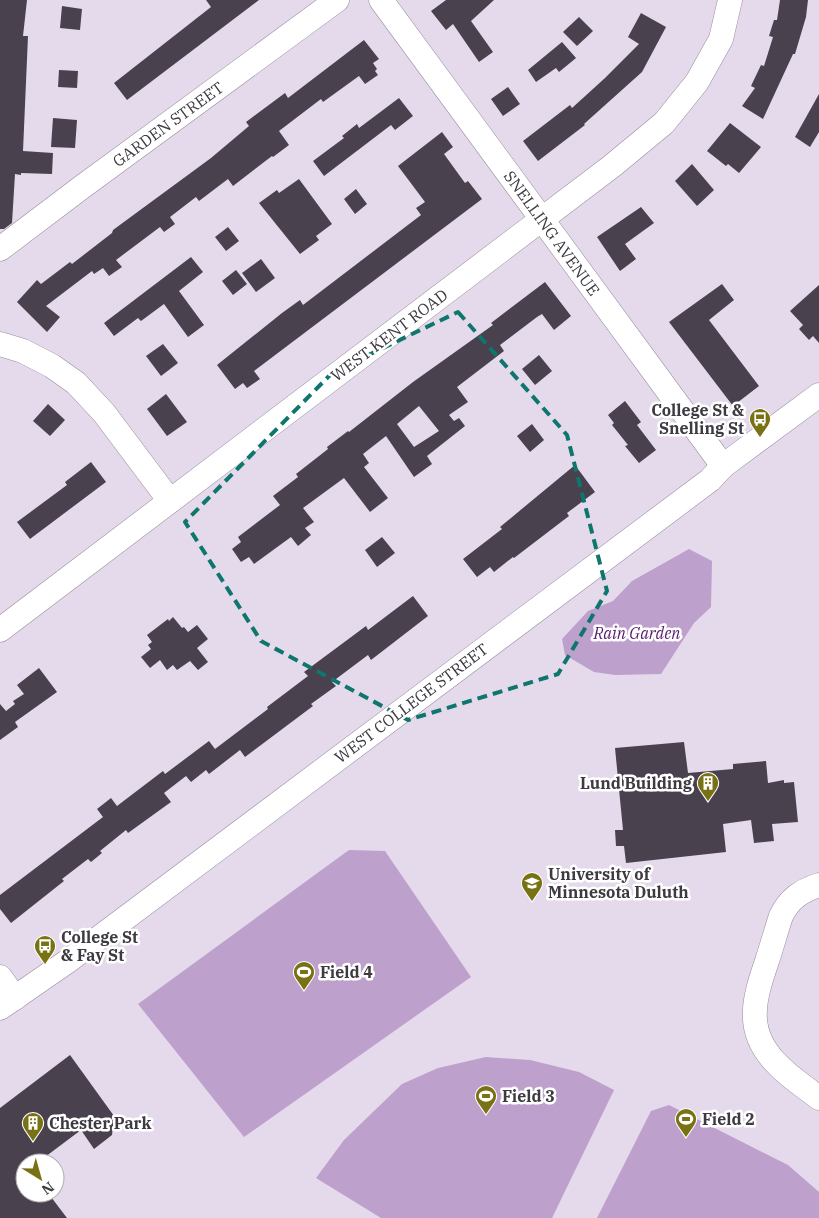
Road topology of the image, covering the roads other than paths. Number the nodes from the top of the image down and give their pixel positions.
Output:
1 (337, 0) edge
2 (381, 0) edge
3 (730, 0) edge
4 (542, 220) junction
5 (0, 249) edge
6 (0, 344) edge
7 (819, 394) edge
8 (724, 466) junction
9 (170, 501) junction
10 (0, 630) edge
11 (819, 885) edge
12 (0, 978) edge
13 (8, 1003) edge
14 (819, 1098) edge

1 - 5 street, GARDEN STREET
2 - 4 street, SNELLING AVENUE
3 - 4 street, WEST KENT ROAD
4 - 8 street, SNELLING AVENUE
4 - 9 street, WEST KENT ROAD
6 - 9 street
7 - 8 street, WEST COLLEGE STREET
8 - 13 street, WEST COLLEGE STREET
9 - 10 street, WEST KENT ROAD
11 - 14 street
12 - 13 street

